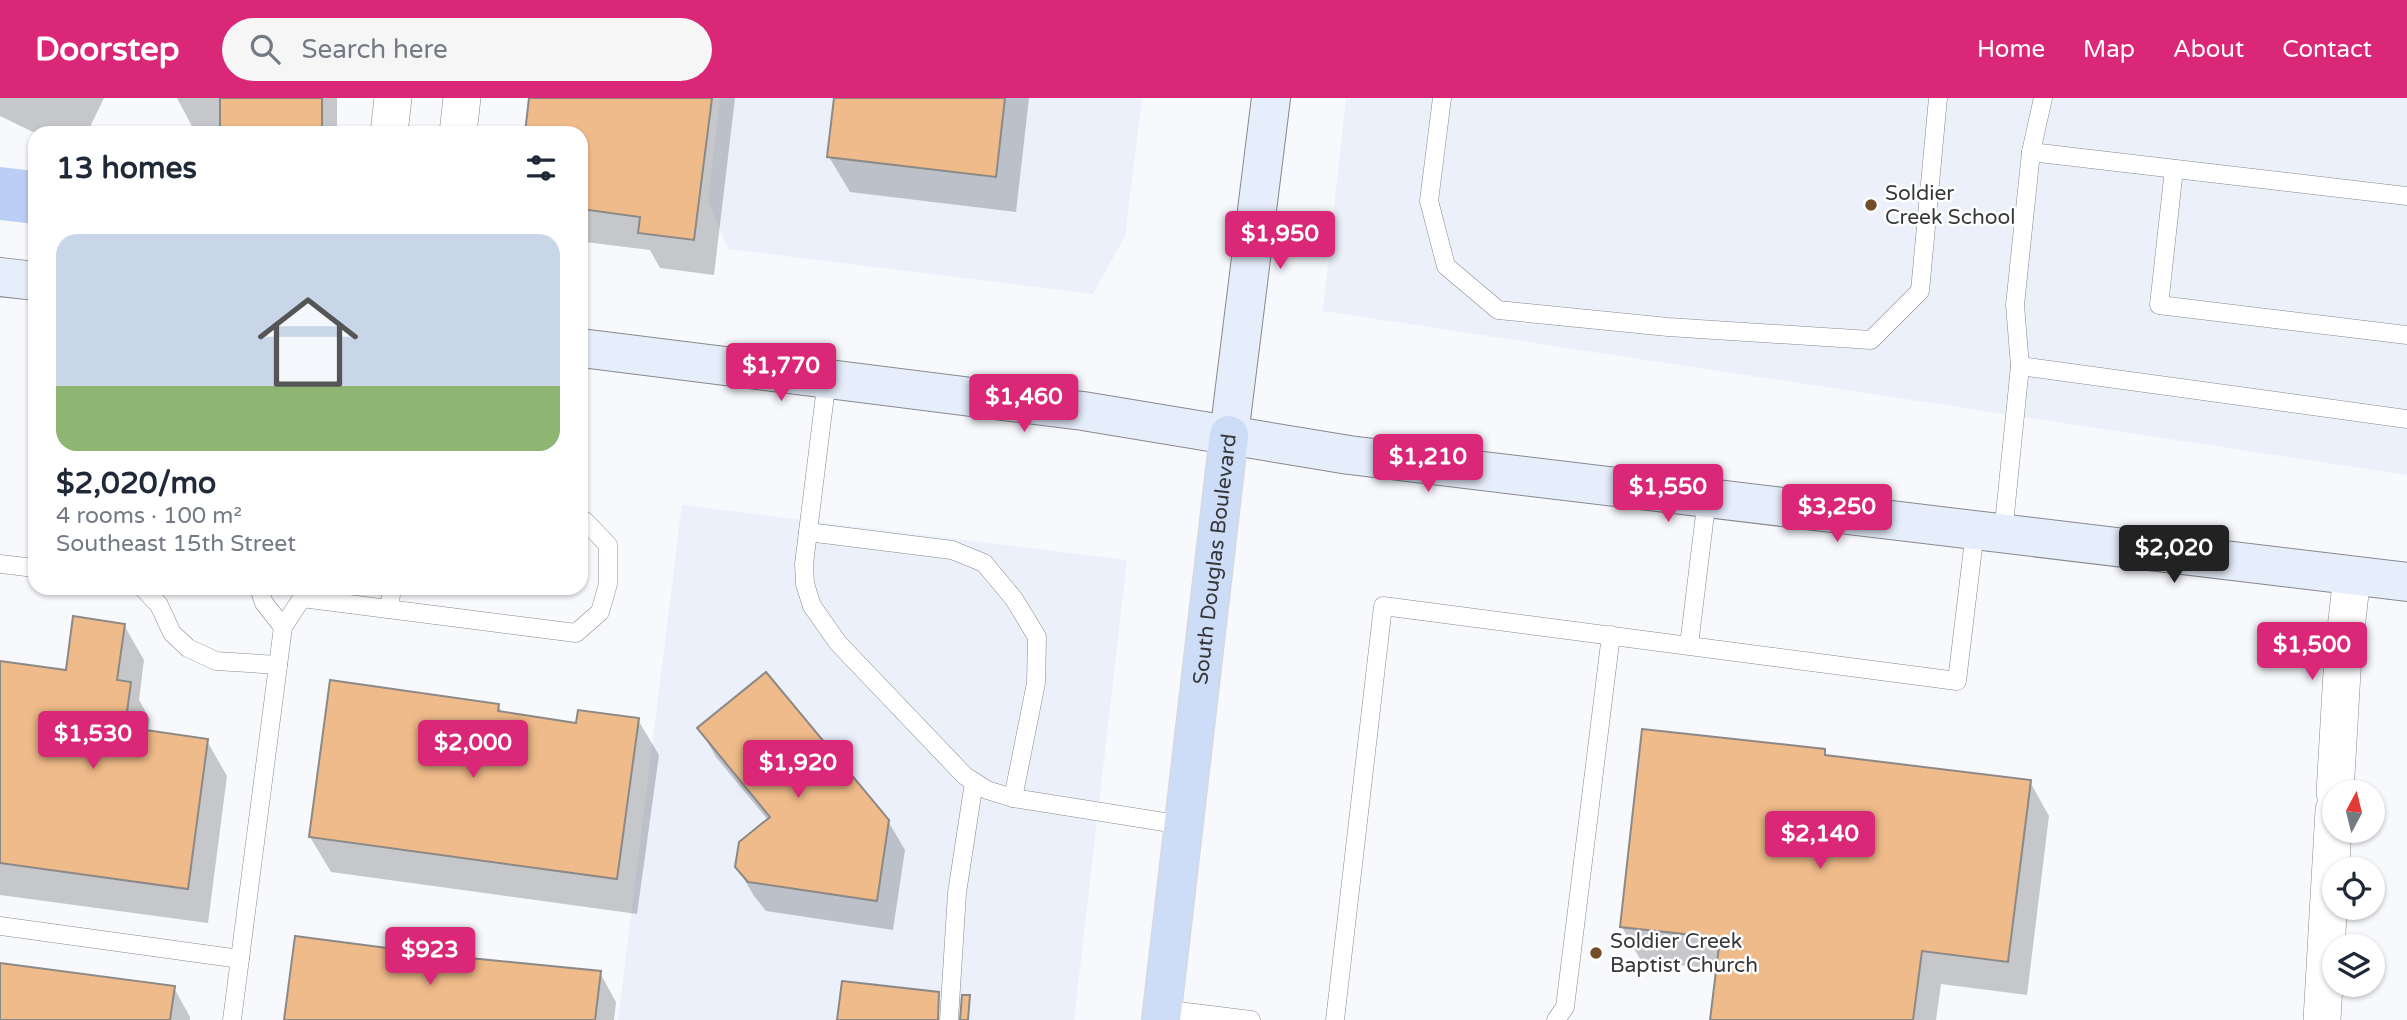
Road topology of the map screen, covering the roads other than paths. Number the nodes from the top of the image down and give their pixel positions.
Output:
1 (393, 98) edge
2 (462, 98) edge
3 (1271, 98) edge
4 (1442, 98) edge
5 (1938, 98) edge
6 (2043, 98) edge
7 (390, 126) edge
8 (459, 126) edge
9 (2031, 152) junction
10 (2175, 169) junction
11 (2407, 196) edge
12 (0, 277) edge
13 (28, 280) edge
14 (2407, 335) edge
15 (588, 349) edge
16 (2020, 366) junction
17 (827, 379) junction
18 (2407, 419) edge
19 (1229, 435) junction
20 (1707, 498) junction
21 (588, 523) edge
22 (808, 532) junction
23 (1989, 533) junction
24 (0, 564) edge
25 (28, 567) edge
26 (2352, 576) junction
27 (2407, 582) edge
28 (150, 595) edge
29 (261, 595) edge
30 (301, 595) edge
31 (313, 595) edge
32 (391, 595) edge
33 (389, 609) junction
34 (283, 627) junction
35 (1611, 635) junction
36 (1689, 645) junction
37 (278, 664) junction
38 (2336, 780) edge
39 (974, 782) junction
40 (1013, 798) junction
41 (1183, 825) junction
42 (2332, 844) edge
43 (0, 926) edge
44 (240, 959) junction
45 (1161, 1014) edge
46 (232, 1020) edge
47 (949, 1020) edge
48 (1251, 1020) edge
49 (1335, 1020) edge
50 (1556, 1020) edge
51 (2322, 1020) edge

1 - 7 street
2 - 8 street
3 - 19 main road, South Douglas Boulevard
4 - 5 lane
6 - 9 lane
9 - 10 lane
9 - 16 lane
10 - 11 lane
10 - 14 lane
12 - 13 main road
15 - 17 main road
16 - 18 lane
16 - 23 lane
17 - 19 main road
17 - 22 lane
19 - 20 main road
19 - 41 main road, South Douglas Boulevard
20 - 23 main road
20 - 36 lane
21 - 33 lane
22 - 39 lane
22 - 40 lane
23 - 26 main road
23 - 36 lane
24 - 25 lane
26 - 27 main road
26 - 38 street
28 - 37 lane
29 - 34 lane
30 - 34 lane
31 - 33 lane
32 - 33 lane
34 - 37 lane
35 - 36 lane
35 - 49 lane
35 - 50 lane
37 - 44 lane
39 - 40 lane
39 - 47 lane
40 - 41 lane
41 - 45 main road, South Douglas Boulevard
42 - 51 street
43 - 44 lane
44 - 46 lane
45 - 48 lane

